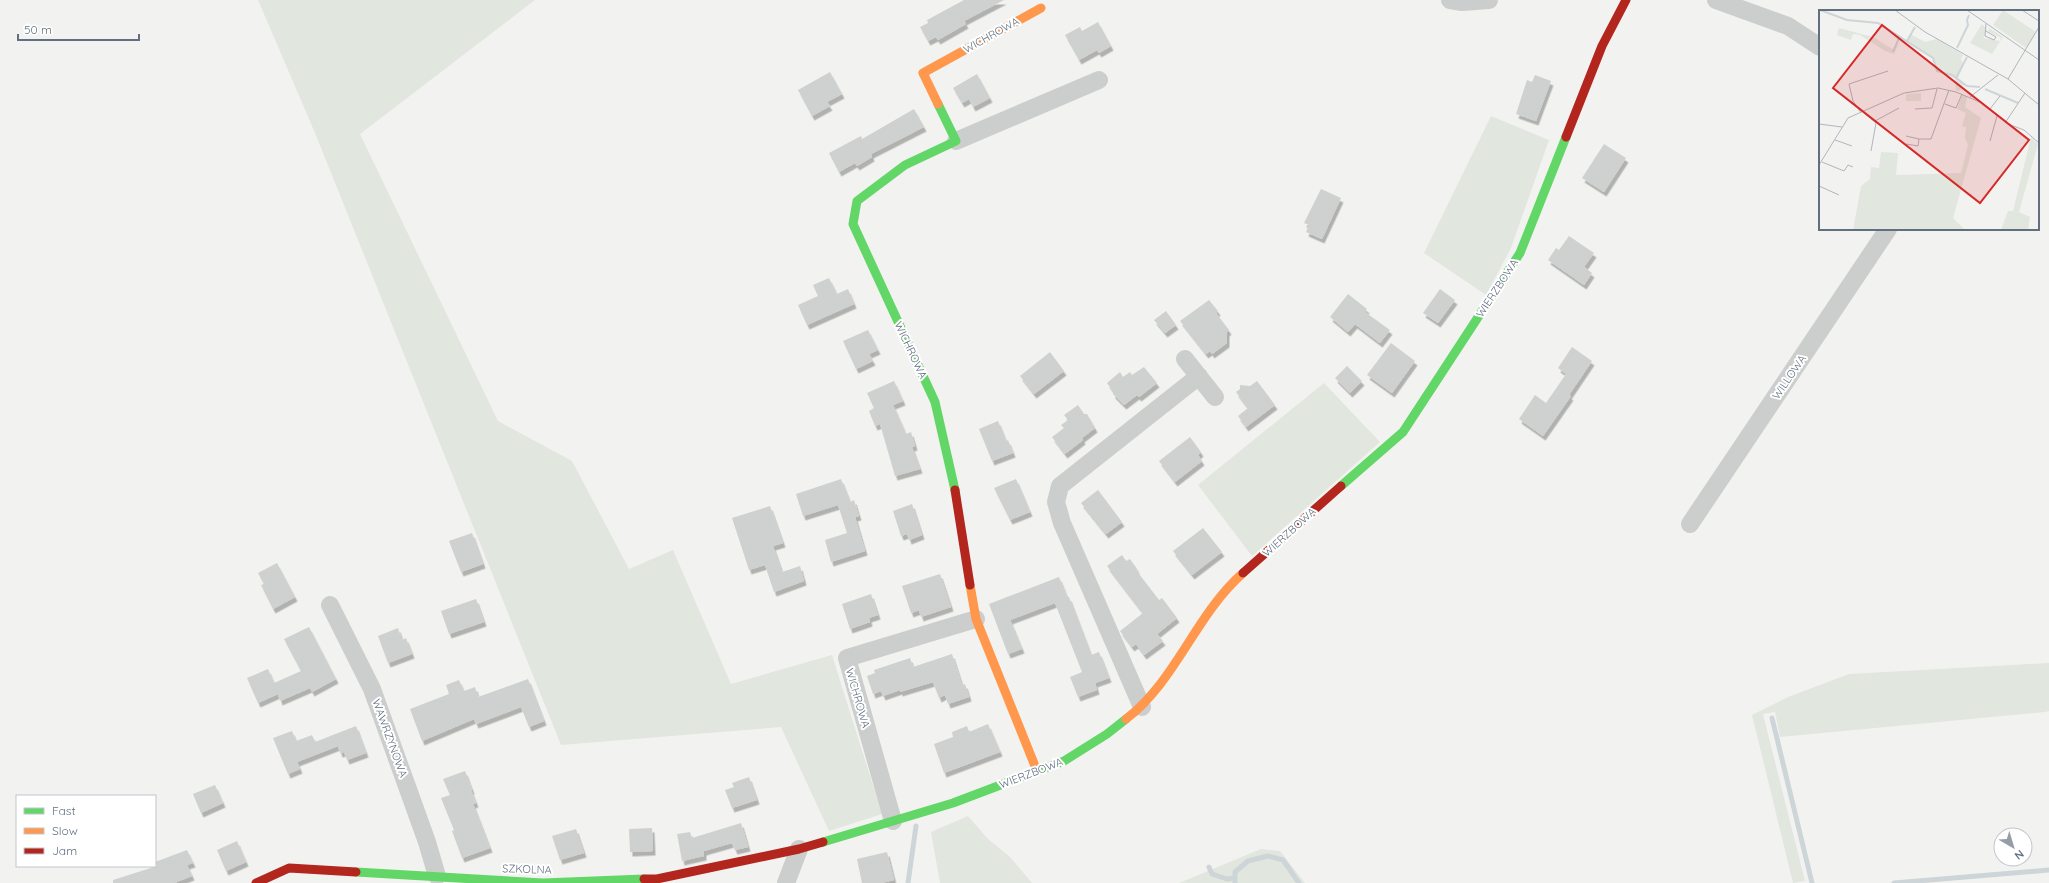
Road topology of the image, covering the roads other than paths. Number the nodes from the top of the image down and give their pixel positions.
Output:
1 (1450, 0) edge
2 (1490, 0) edge
3 (1626, 0) edge
4 (1716, 0) edge
5 (1041, 8) dead end
6 (1819, 46) edge
7 (1099, 80) dead end
8 (956, 141) junction
9 (1887, 230) edge
10 (1185, 359) dead end
11 (1199, 376) junction
12 (1215, 397) dead end
13 (1690, 524) dead end
14 (330, 605) dead end
15 (976, 619) junction
16 (1142, 707) junction
17 (1037, 771) junction
18 (893, 821) junction
19 (799, 849) junction
20 (319, 876) edge
21 (437, 876) junction
22 (256, 883) edge
23 (543, 883) edge
24 (786, 883) edge

1 - 2 street
3 - 16 street, WIERZBOWA
4 - 6 street
5 - 8 street, WICHROWA
7 - 8 street, WICHROWA
8 - 15 street, WICHROWA
9 - 13 street, WILLOWA
10 - 11 street
11 - 12 street
11 - 16 street
14 - 21 street, WAWRZYNOWA
15 - 17 street, WICHROWA
15 - 18 street, WICHROWA
16 - 17 street, WIERZBOWA
17 - 18 street, WIERZBOWA
18 - 19 street, WIERZBOWA
19 - 23 street, SZKOLNA
19 - 24 street
20 - 21 street, SZKOLNA
20 - 22 street, SZKOLNA
21 - 23 street, SZKOLNA

